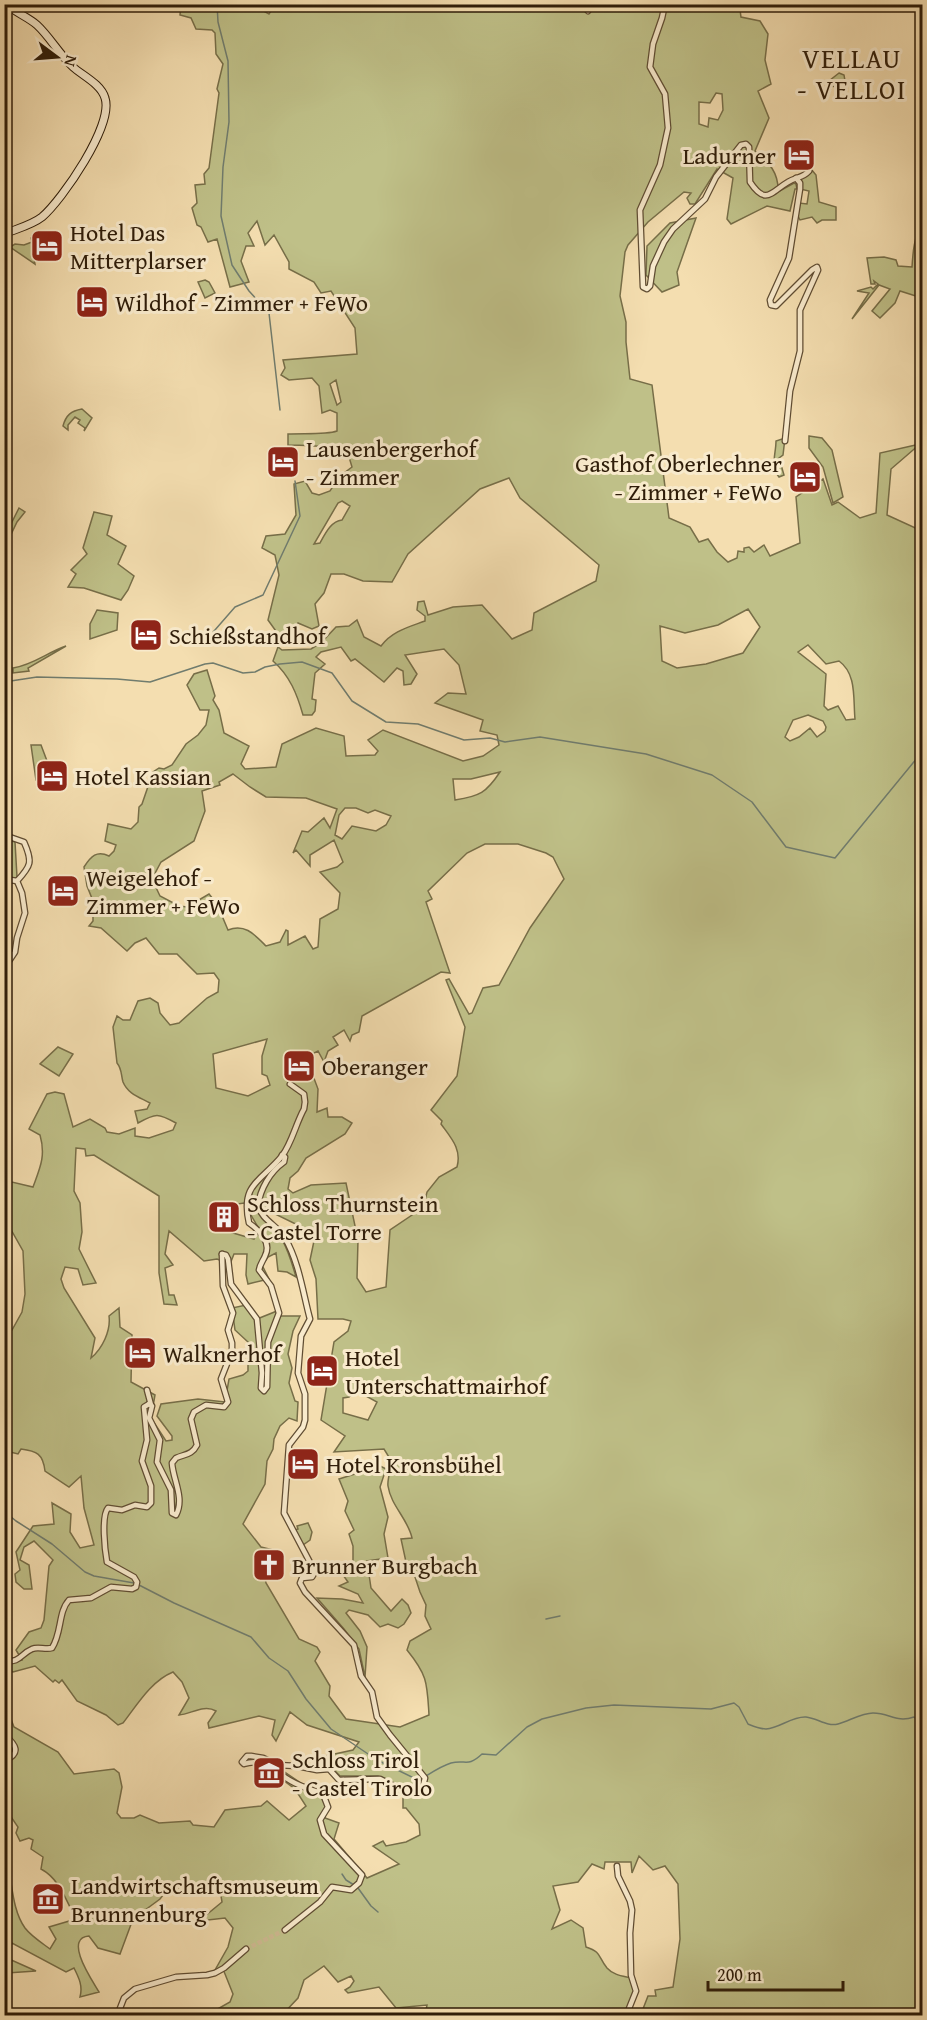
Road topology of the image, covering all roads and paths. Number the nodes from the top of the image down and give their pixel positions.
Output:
1 (6, 4) edge
2 (582, 4) edge
3 (593, 4) edge
4 (665, 4) edge
5 (809, 171) dead end
6 (795, 178) junction
7 (4, 234) edge
8 (785, 441) dead end
9 (4, 835) edge
10 (4, 879) edge
11 (17, 881) junction
12 (4, 963) edge
13 (290, 1084) dead end
14 (282, 1155) junction
15 (147, 1390) dead end
16 (151, 1405) junction
17 (4, 1661) edge
18 (4, 1734) edge
19 (4, 1761) edge
20 (617, 1866) dead end
21 (285, 1930) tunnel mouth
22 (246, 1949) tunnel mouth
23 (117, 2016) edge
24 (626, 2016) edge

1 - 7 main road
2 - 3 street
4 - 6 street
5 - 6 street
6 - 8 street
9 - 11 street
10 - 11 street
11 - 12 street
13 - 14 street
14 - 16 street
14 - 21 street
15 - 16 street
16 - 17 street
18 - 19 street
20 - 24 street
22 - 23 street

